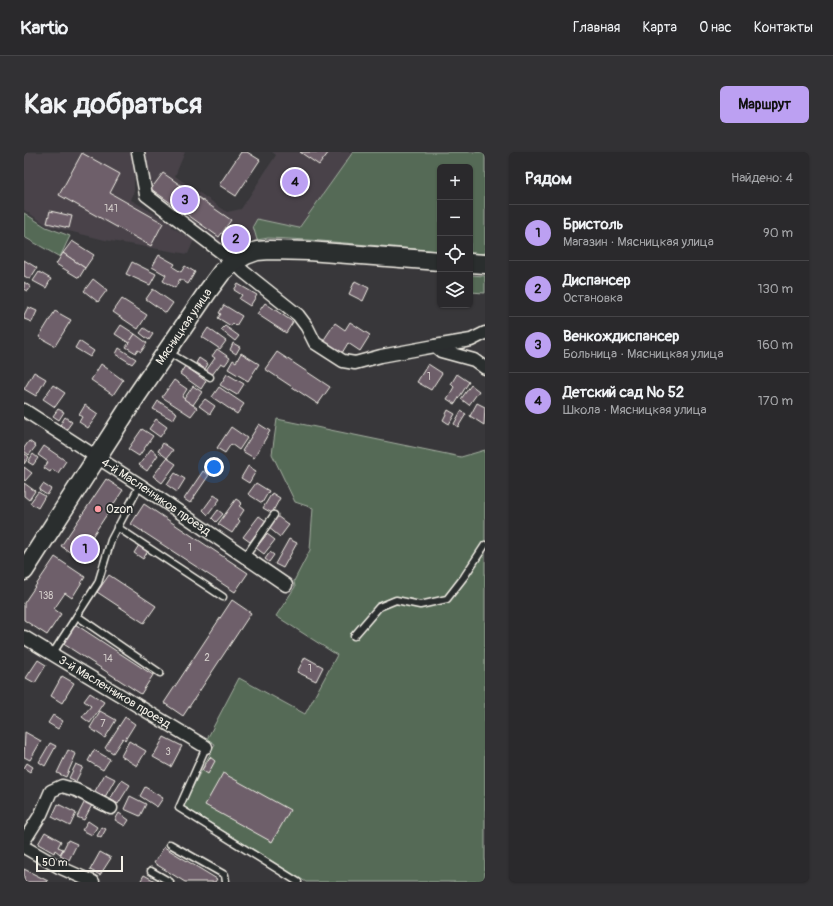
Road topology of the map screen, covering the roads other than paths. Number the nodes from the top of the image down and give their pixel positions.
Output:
1 (138, 152) edge
2 (437, 261) edge
3 (234, 262) junction
4 (473, 263) edge
5 (485, 264) edge
6 (485, 334) edge
7 (435, 346) junction
8 (167, 351) junction
9 (485, 368) edge
10 (210, 377) dead end
11 (24, 410) edge
12 (97, 456) junction
13 (140, 484) junction
14 (274, 515) dead end
15 (117, 528) junction
16 (485, 545) edge
17 (245, 557) junction
18 (24, 571) edge
19 (286, 585) dead end
20 (223, 597) dead end
21 (77, 616) junction
22 (354, 636) dead end
23 (24, 637) edge
24 (53, 653) junction
25 (160, 673) dead end
26 (206, 747) joint
27 (111, 808) dead end
28 (24, 841) edge
29 (170, 844) dead end
30 (24, 846) edge
31 (151, 871) dead end
32 (93, 882) edge
33 (170, 882) edge
34 (226, 882) edge
35 (298, 882) edge

1 - 3 street
2 - 3 main road, Мясницкая улица
3 - 7 street
3 - 8 main road, Мясницкая улица
4 - 5 main road
6 - 7 street
7 - 9 street
8 - 10 lane
8 - 12 main road, Мясницкая улица
11 - 12 street, 4-й Масленников проезд
12 - 13 street, 4-й Масленников проезд
12 - 18 main road, Мясницкая улица
13 - 15 lane
13 - 17 street, 4-й Масленников проезд
14 - 17 lane
15 - 20 lane
15 - 21 lane
16 - 22 lane
17 - 19 street, 4-й Масленников проезд
21 - 24 lane
21 - 25 lane
23 - 24 street, 3-й Масленников проезд
24 - 26 street, 3-й Масленников проезд
26 - 35 lane
27 - 28 street
29 - 34 lane
30 - 32 street
31 - 33 lane

